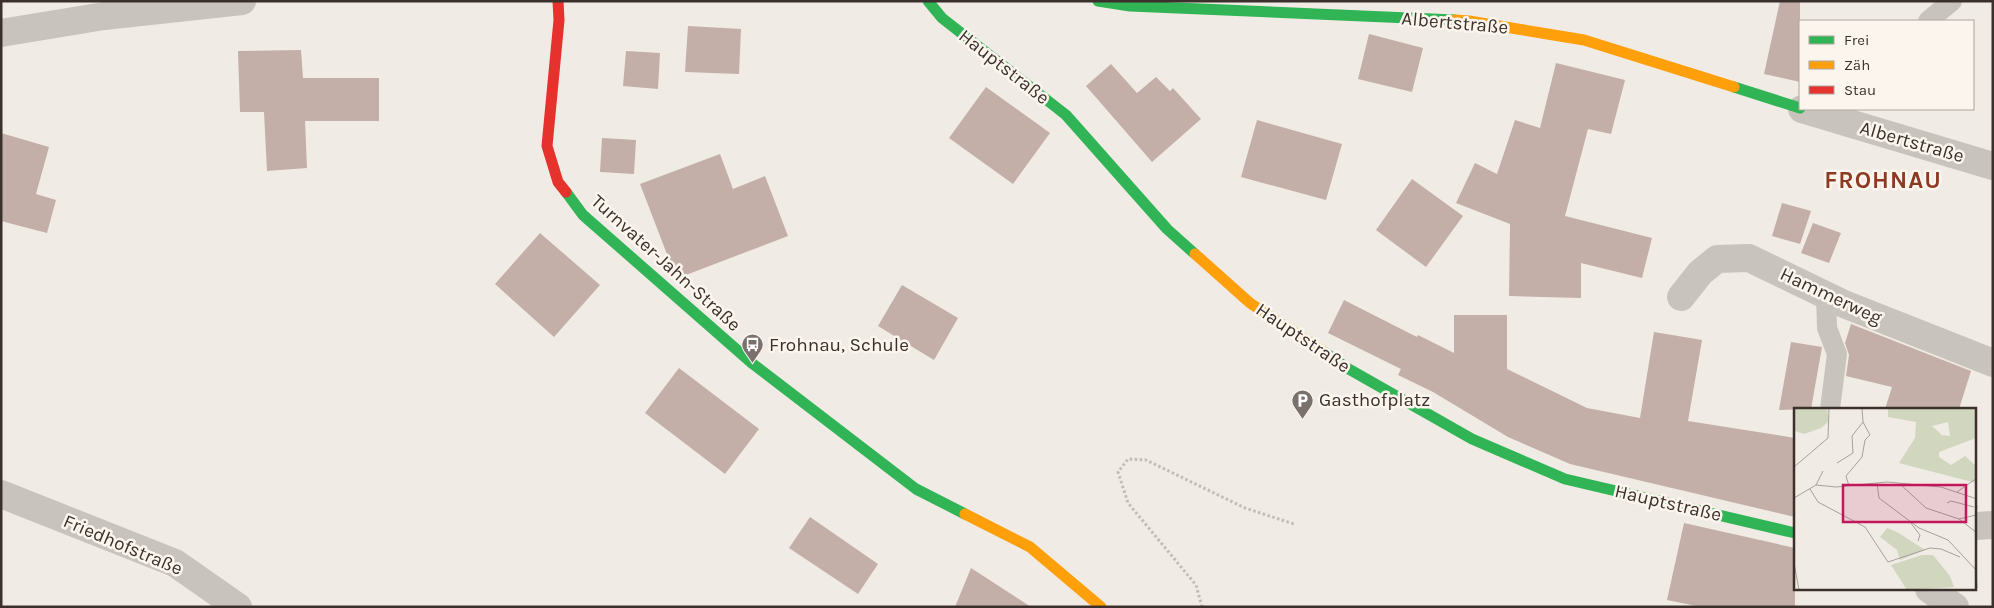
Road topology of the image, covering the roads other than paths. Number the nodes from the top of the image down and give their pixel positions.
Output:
1 (242, 1) edge
2 (558, 1) edge
3 (928, 1) edge
4 (1098, 1) edge
5 (1952, 1) edge
6 (103, 9) edge
7 (1929, 20) edge
8 (1, 33) edge
9 (1799, 107) edge
10 (1812, 110) edge
11 (1841, 115) edge
12 (1993, 166) edge
13 (1826, 295) junction
14 (1681, 297) dead end
15 (1993, 363) edge
16 (1830, 408) edge
17 (1, 494) edge
18 (1993, 525) edge
19 (1976, 526) edge
20 (1794, 533) edge
21 (1930, 590) edge
22 (1077, 597) edge
23 (238, 607) edge
24 (1100, 607) edge
25 (1954, 607) edge

1 - 6 street
2 - 22 street, Turnvater-Jahn-Straße
3 - 20 street, Hauptstraße
4 - 9 street, Albertstraße
5 - 7 lane
6 - 8 street
10 - 11 street, Albertstraße
11 - 12 street, Albertstraße
13 - 14 street, Hammerweg
13 - 15 street, Hammerweg
13 - 16 lane
17 - 23 street, Friedhofstraße
18 - 19 street
21 - 25 street
22 - 24 street, Turnvater-Jahn-Straße

